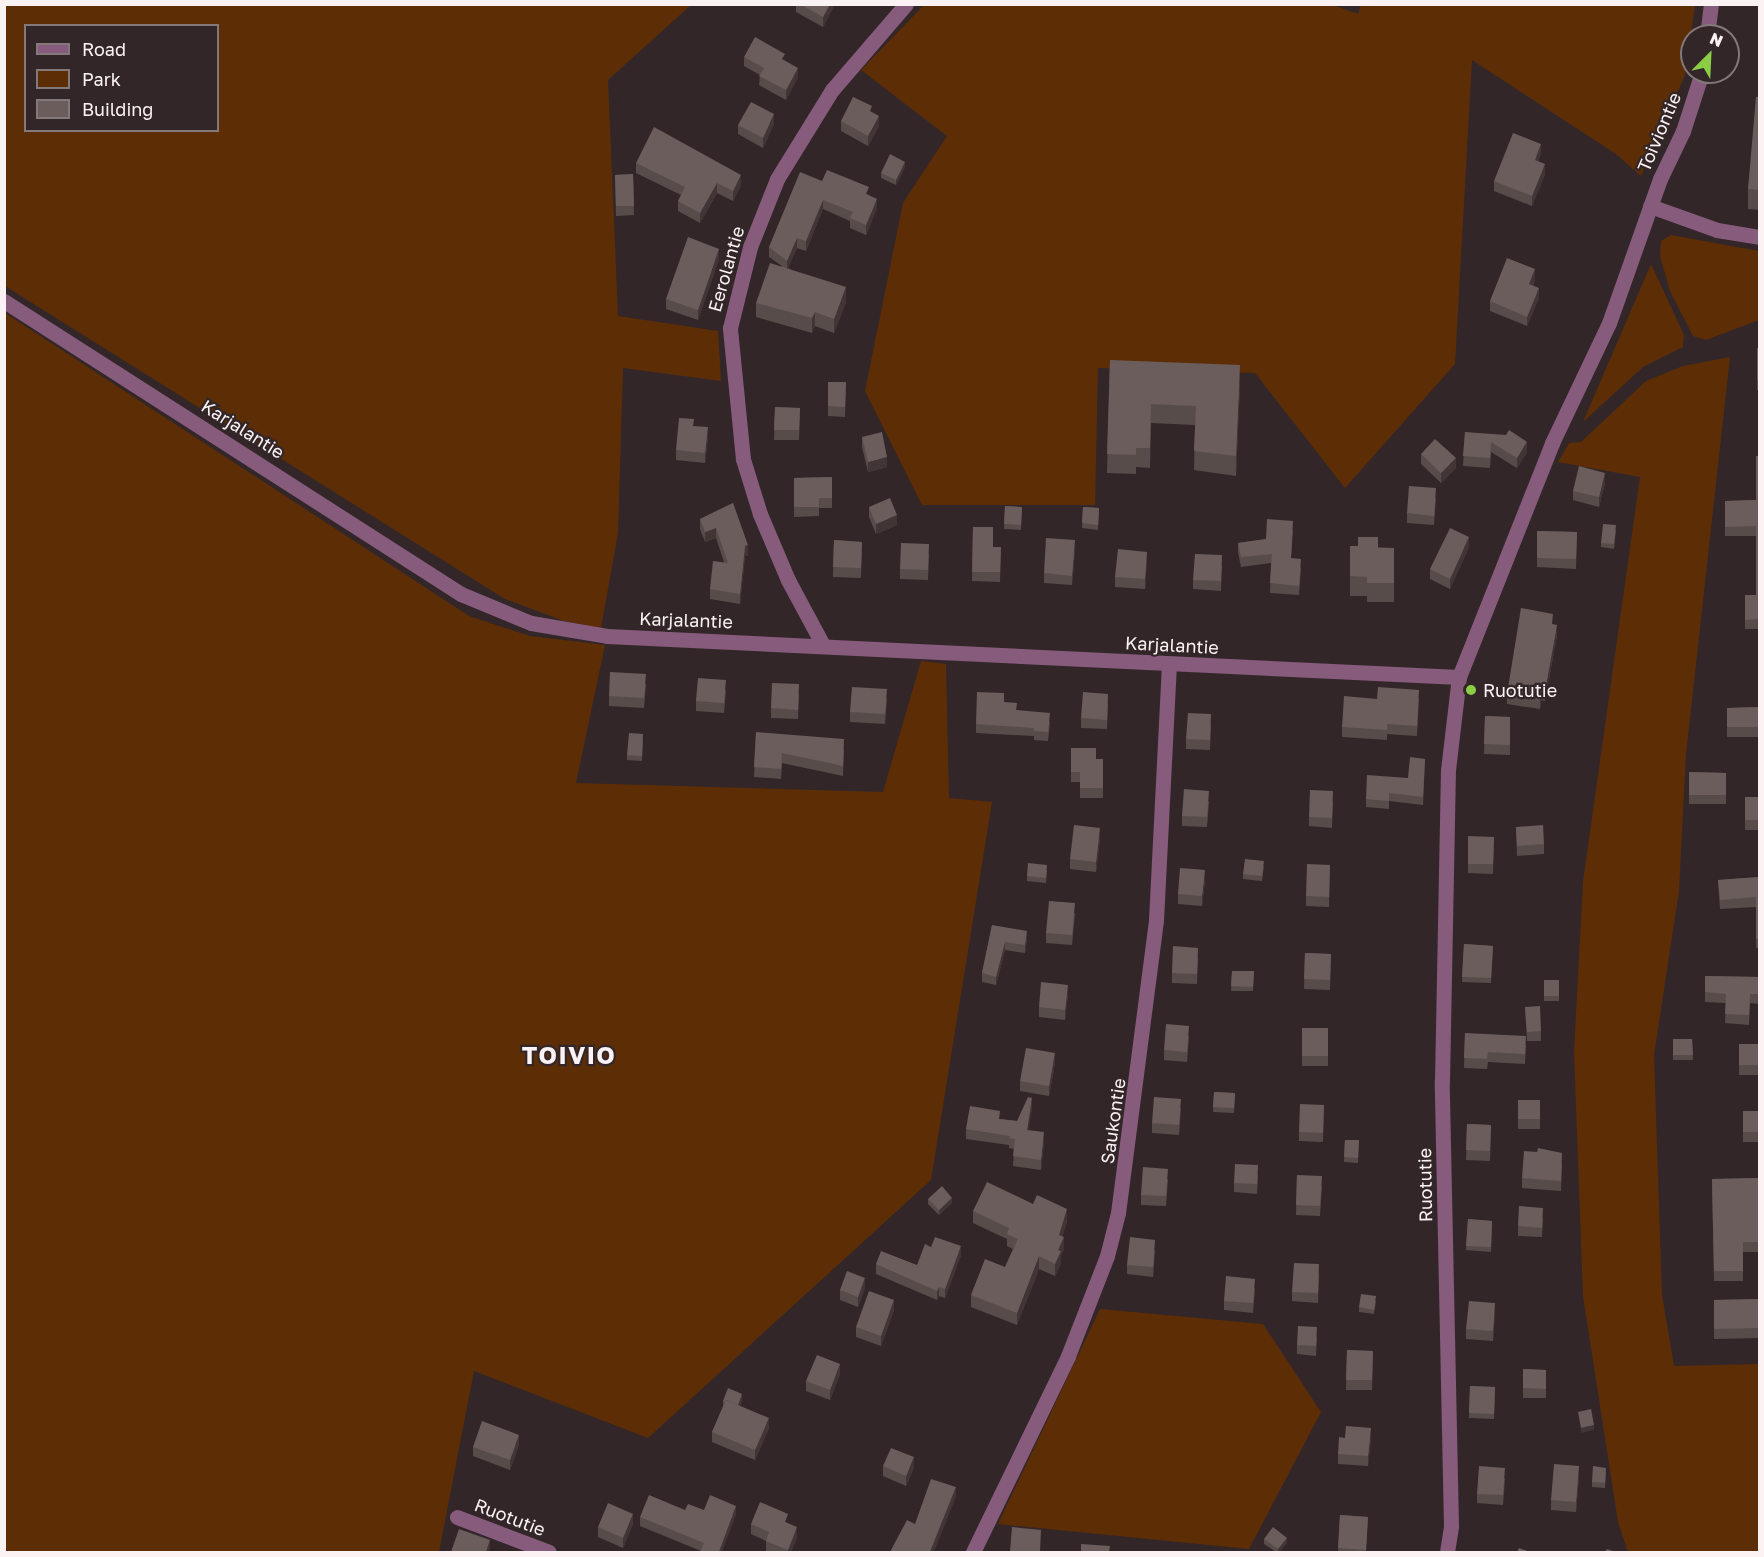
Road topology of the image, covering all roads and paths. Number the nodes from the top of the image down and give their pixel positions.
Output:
1 (906, 4) edge
2 (1711, 4) edge
3 (1708, 24) edge
4 (1698, 84) edge
5 (1650, 206) junction
6 (1760, 237) edge
7 (4, 301) edge
8 (823, 645) junction
9 (1169, 665) junction
10 (1459, 677) junction
11 (458, 1517) dead end
12 (549, 1552) edge
13 (973, 1552) edge
14 (1447, 1552) edge

1 - 8 street, Eerolantie
2 - 3 street
4 - 5 street, Toiviontie
5 - 6 street
5 - 10 street, Ruotutie
7 - 8 street, Karjalantie
8 - 9 street, Karjalantie
9 - 10 street, Karjalantie
9 - 13 street, Saukontie
10 - 14 street, Ruotutie
11 - 12 street, Ruotutie

